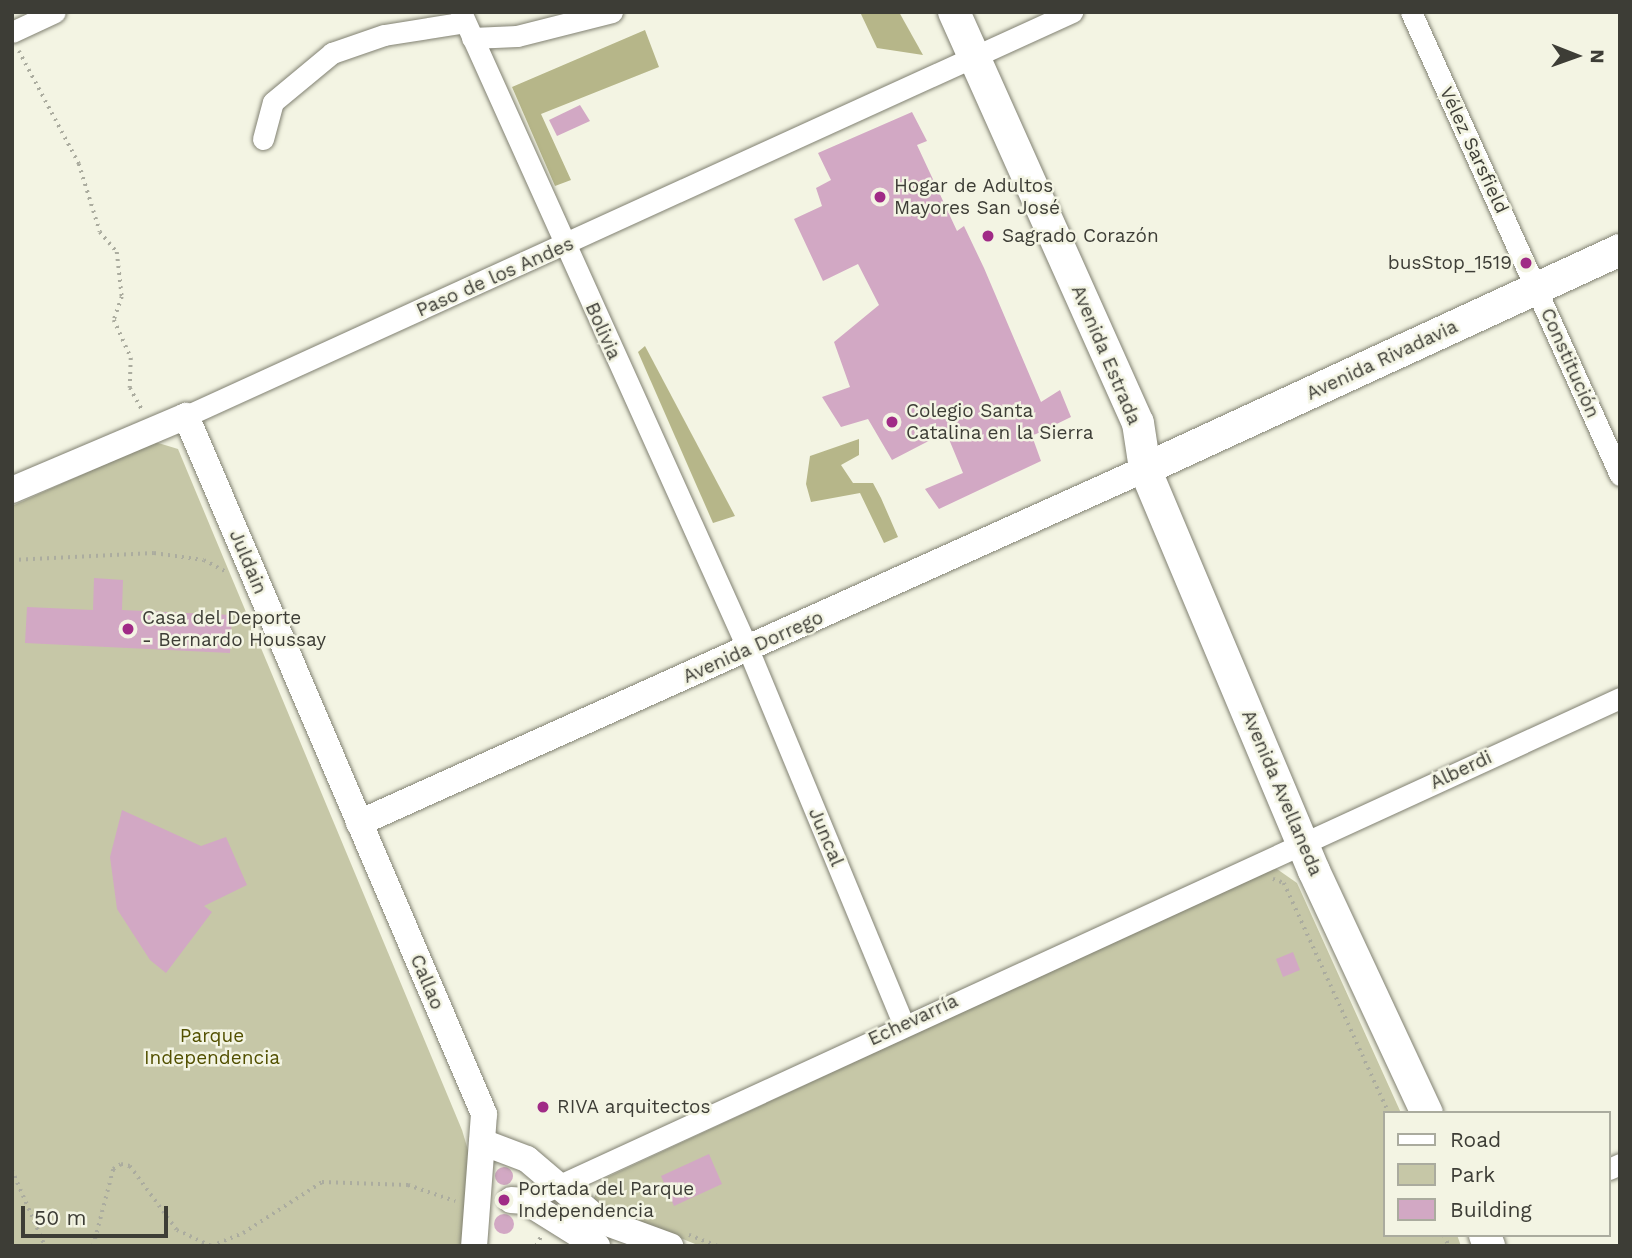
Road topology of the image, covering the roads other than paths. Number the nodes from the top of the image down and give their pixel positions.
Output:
1 (55, 12) edge
2 (612, 12) edge
3 (930, 12) edge
4 (954, 12) edge
5 (1072, 12) edge
6 (1411, 12) edge
7 (466, 24) edge
8 (12, 32) edge
9 (965, 62) junction
10 (263, 139) dead end
11 (565, 246) junction
12 (1620, 250) edge
13 (1537, 288) junction
14 (186, 416) junction
15 (1145, 469) junction
16 (1620, 475) edge
17 (12, 489) edge
18 (748, 649) junction
19 (1620, 698) edge
20 (359, 823) junction
21 (1303, 842) junction
22 (903, 1024) junction
23 (1426, 1111) edge
24 (482, 1142) junction
25 (554, 1188) junction
26 (499, 1202) junction
27 (672, 1238) edge
28 (474, 1246) edge
29 (597, 1246) edge

1 - 8 street
2 - 7 street
3 - 9 main road, Avenida Estrada
4 - 9 main road, Avenida Estrada
5 - 9 street, Paso de los Andes
6 - 13 street, Vélez Sarsfield
7 - 10 street
7 - 11 street, Bolivia
9 - 11 street, Paso de los Andes
9 - 15 main road, Avenida Estrada
11 - 14 street, Paso de los Andes
11 - 18 street, Bolivia
12 - 13 main road, Avenida Rivadavia
13 - 15 main road, Avenida Rivadavia
13 - 16 street, Constitución
14 - 17 street, Paso de los Andes
14 - 20 street, Juldain
15 - 18 street, Avenida Dorrego
15 - 21 main road, Avenida Avellaneda
18 - 20 street, Avenida Dorrego
18 - 22 street, Juncal
19 - 21 street, Alberdi
20 - 24 street, Callao
21 - 22 street, Echevarría
21 - 23 main road, Avenida Avellaneda
22 - 25 street, Echevarría
24 - 25 street
24 - 26 street, Callao
25 - 26 street, Echevarría
25 - 27 street
26 - 28 street, Callao
26 - 29 street

